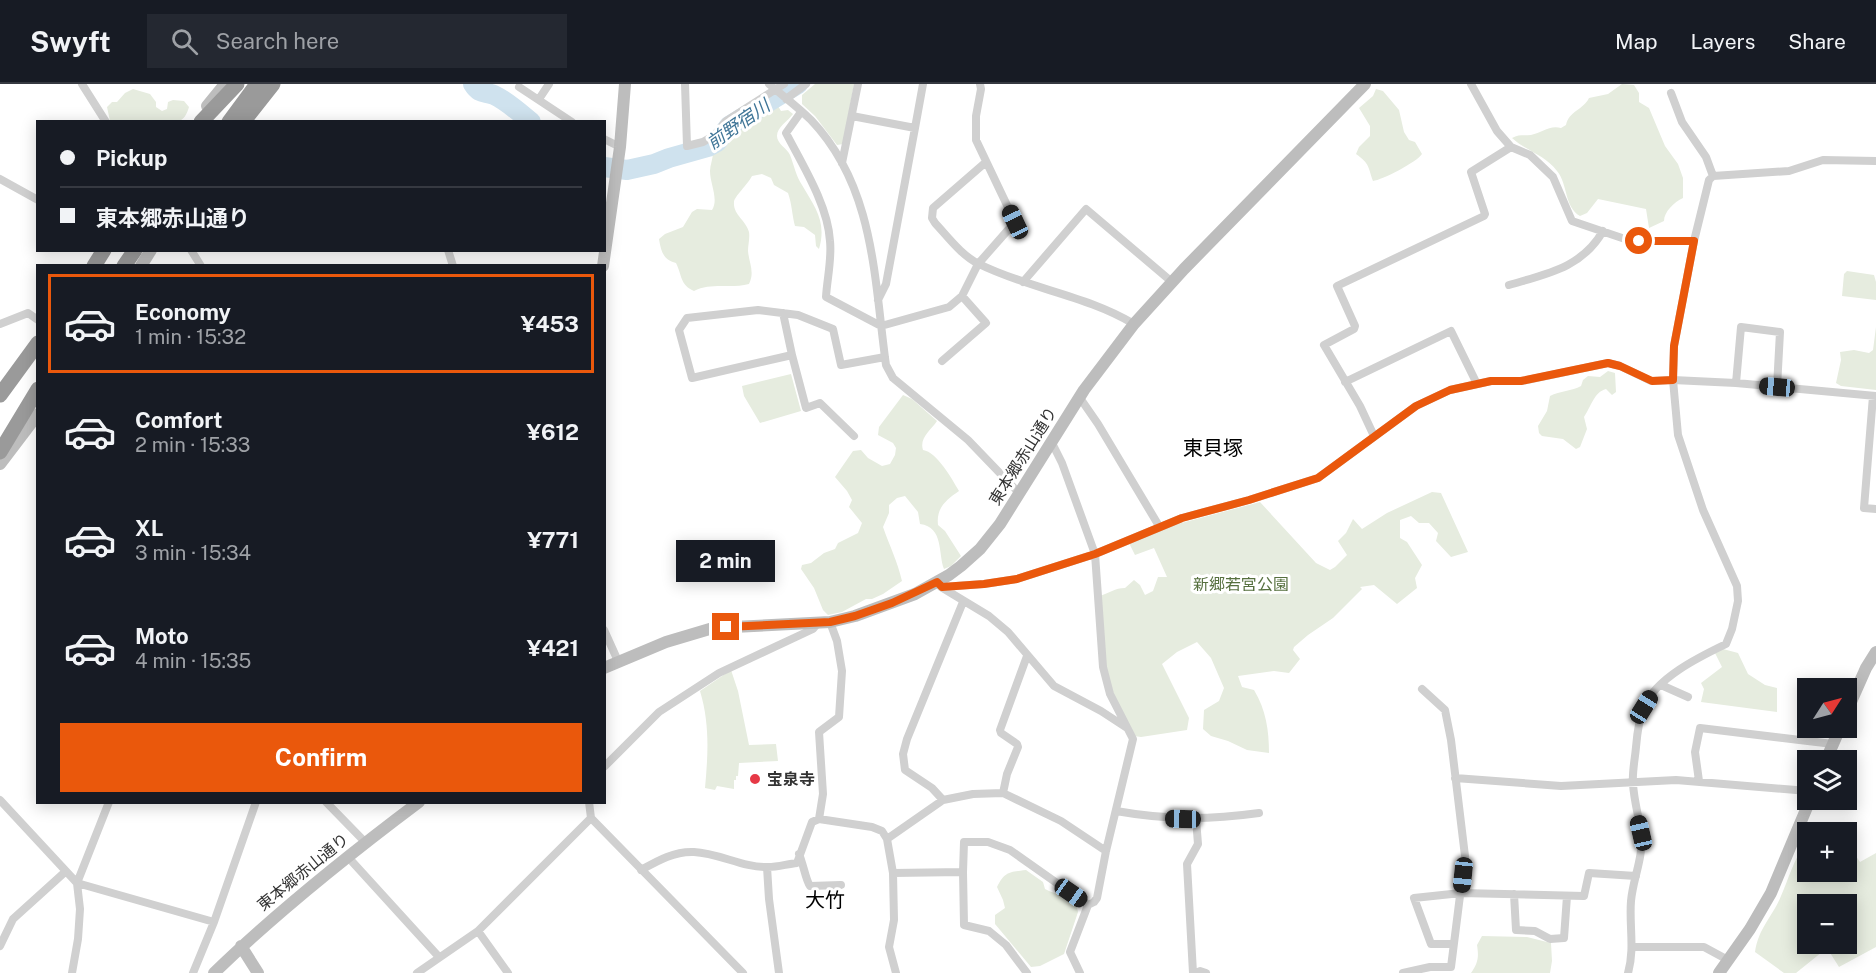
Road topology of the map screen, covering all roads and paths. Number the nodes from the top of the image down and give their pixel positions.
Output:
1 (82, 84) edge
2 (225, 84) edge
3 (230, 84) edge
4 (237, 84) edge
5 (257, 84) edge
6 (274, 84) edge
7 (549, 84) edge
8 (625, 84) edge
9 (685, 84) edge
10 (784, 84) edge
11 (806, 84) edge
12 (858, 84) edge
13 (923, 84) edge
14 (980, 84) edge
15 (1365, 84) edge
16 (1471, 84) edge
17 (519, 87) dead end
18 (772, 87) edge
19 (1671, 93) dead end
20 (539, 99) junction
21 (786, 99) junction
22 (801, 112) junction
23 (852, 116) junction
24 (105, 120) edge
25 (200, 120) edge
26 (201, 120) edge
27 (201, 120) edge
28 (230, 120) edge
29 (247, 120) edge
30 (569, 120) edge
31 (915, 128) junction
32 (606, 140) edge
33 (620, 147) junction
34 (1511, 147) junction
35 (1876, 161) edge
36 (986, 162) junction
37 (842, 163) junction
38 (1713, 176) junction
39 (0, 179) edge
40 (36, 199) edge
41 (1603, 231) junction
42 (1694, 241) junction
43 (606, 245) edge
44 (978, 264) junction
45 (1023, 282) junction
46 (1172, 282) junction
47 (1509, 285) dead end
48 (962, 296) junction
49 (878, 300) junction
50 (783, 313) junction
51 (36, 319) edge
52 (0, 324) edge
53 (1134, 324) junction
54 (880, 326) junction
55 (36, 339) edge
56 (36, 347) edge
57 (792, 355) junction
58 (885, 357) junction
59 (942, 361) dead end
60 (1673, 380) junction
61 (1345, 382) junction
62 (1736, 383) junction
63 (1477, 384) junction
64 (1777, 387) junction
65 (0, 388) edge
66 (36, 392) edge
67 (0, 395) edge
68 (1875, 396) edge
69 (1080, 398) junction
70 (36, 405) edge
71 (36, 417) edge
72 (854, 436) dead end
73 (1374, 436) junction
74 (1052, 443) junction
75 (0, 453) edge
76 (0, 464) edge
77 (1020, 494) junction
78 (1876, 509) edge
79 (1159, 526) junction
80 (1095, 554) junction
81 (939, 585) junction
82 (963, 602) junction
83 (824, 622) junction
84 (606, 634) edge
85 (1876, 652) edge
86 (1027, 656) junction
87 (618, 661) junction
88 (606, 667) edge
89 (1661, 685) junction
90 (1857, 688) edge
91 (1422, 689) dead end
92 (1688, 697) dead end
93 (1128, 728) junction
94 (1836, 738) edge
95 (1833, 744) junction
96 (1830, 750) edge
97 (606, 765) edge
98 (1455, 778) junction
99 (1632, 781) junction
100 (1699, 781) junction
101 (1797, 790) edge
102 (1003, 793) junction
103 (0, 800) edge
104 (943, 800) junction
105 (108, 804) edge
106 (255, 804) edge
107 (328, 804) edge
108 (416, 804) edge
109 (589, 804) edge
110 (1806, 810) edge
111 (1116, 811) junction
112 (1259, 813) dead end
113 (591, 818) junction
114 (819, 819) junction
115 (1196, 819) junction
116 (888, 839) junction
117 (365, 842) junction
118 (1106, 851) junction
119 (799, 854) junction
120 (347, 856) junction
121 (767, 867) junction
122 (641, 870) junction
123 (66, 872) junction
124 (963, 872) junction
125 (893, 873) junction
126 (1636, 876) junction
127 (77, 883) junction
128 (841, 885) dead end
129 (1461, 893) junction
130 (1514, 894) junction
131 (1567, 896) junction
132 (1088, 905) junction
133 (214, 922) junction
134 (478, 931) junction
135 (1453, 944) junction
136 (0, 946) edge
137 (242, 946) junction
138 (1633, 947) junction
139 (439, 957) junction
140 (1728, 960) junction
141 (72, 973) edge
142 (193, 973) edge
143 (214, 973) edge
144 (258, 973) edge
145 (417, 973) edge
146 (508, 973) edge
147 (743, 973) edge
148 (779, 973) edge
149 (896, 973) edge
150 (1027, 973) edge
151 (1080, 973) edge
152 (1195, 973) edge
153 (1206, 973) edge
154 (1403, 973) edge
155 (1628, 973) edge
156 (1719, 973) edge

1 - 24 street
2 - 25 street
3 - 26 highway
4 - 27 highway
5 - 28 highway
6 - 29 highway
7 - 20 street
8 - 33 street
9 - 18 street
10 - 18 street
11 - 21 street
12 - 23 street
13 - 31 street
14 - 36 street
15 - 46 street, 東本郷赤山通り
16 - 34 street
17 - 20 street
18 - 21 street
19 - 38 street
20 - 30 street
21 - 22 street
22 - 37 street
22 - 54 street
23 - 31 street
23 - 37 street
31 - 49 street
32 - 33 street
33 - 43 street
34 - 41 street
34 - 61 street
35 - 38 street
36 - 44 street
36 - 44 street
37 - 49 street
38 - 42 street
39 - 40 street
41 - 42 street
41 - 47 street
42 - 60 street
44 - 45 street
44 - 48 street
45 - 46 street
45 - 53 street
46 - 53 street, 東本郷赤山通り
48 - 54 street
48 - 59 street
49 - 54 street
50 - 57 street
50 - 57 street
50 - 58 street
51 - 52 street
53 - 69 street, 東本郷赤山通り
54 - 58 street
55 - 65 street
56 - 67 highway
57 - 72 street
58 - 77 street
60 - 62 street
60 - 63 street
60 - 89 street
61 - 63 street
61 - 73 street
62 - 64 street
62 - 64 street
63 - 73 street
64 - 68 street
66 - 75 highway
68 - 78 street
69 - 74 street, 東本郷赤山通り
69 - 79 street
70 - 75 highway
71 - 76 street
73 - 79 street
74 - 77 street, 東本郷赤山通り
74 - 80 street
77 - 81 street, 東本郷赤山通り
79 - 80 street
80 - 81 street
80 - 93 street
81 - 82 street
81 - 83 street, 東本郷赤山通り
82 - 86 street
82 - 104 street
83 - 87 street, 東本郷赤山通り
83 - 97 street
83 - 114 street
84 - 87 street
85 - 90 street
86 - 93 street
86 - 102 street
87 - 88 street, 東本郷赤山通り
89 - 92 street
89 - 99 street
91 - 98 street
93 - 111 street
94 - 95 street
95 - 96 street
95 - 100 street
98 - 99 street
98 - 129 street
99 - 100 street
99 - 126 street
100 - 101 street
102 - 104 street
102 - 118 street
103 - 123 street
104 - 116 street
105 - 127 street
106 - 133 street
107 - 117 street
108 - 117 street, 東本郷赤山通り
109 - 113 street
110 - 140 street
111 - 115 street
111 - 118 street
112 - 115 street
113 - 122 street
113 - 134 street
114 - 116 street
114 - 119 street
115 - 152 street
116 - 125 street
117 - 120 street, 東本郷赤山通り
118 - 132 street
119 - 121 street
119 - 128 street
120 - 137 street, 東本郷赤山通り
120 - 139 street
121 - 122 street
121 - 148 street
122 - 147 street
123 - 127 street
123 - 136 street
124 - 125 street
124 - 132 street
124 - 150 street
125 - 149 street
126 - 131 street
126 - 138 street
127 - 133 street
127 - 141 street
129 - 130 street
129 - 135 street
129 - 135 street
130 - 131 street
130 - 131 street
132 - 151 street
133 - 142 street
134 - 139 street
134 - 146 street
135 - 154 street
137 - 143 street, 東本郷赤山通り
137 - 144 street
138 - 140 street
138 - 155 street
139 - 145 street
140 - 156 street
152 - 153 street

